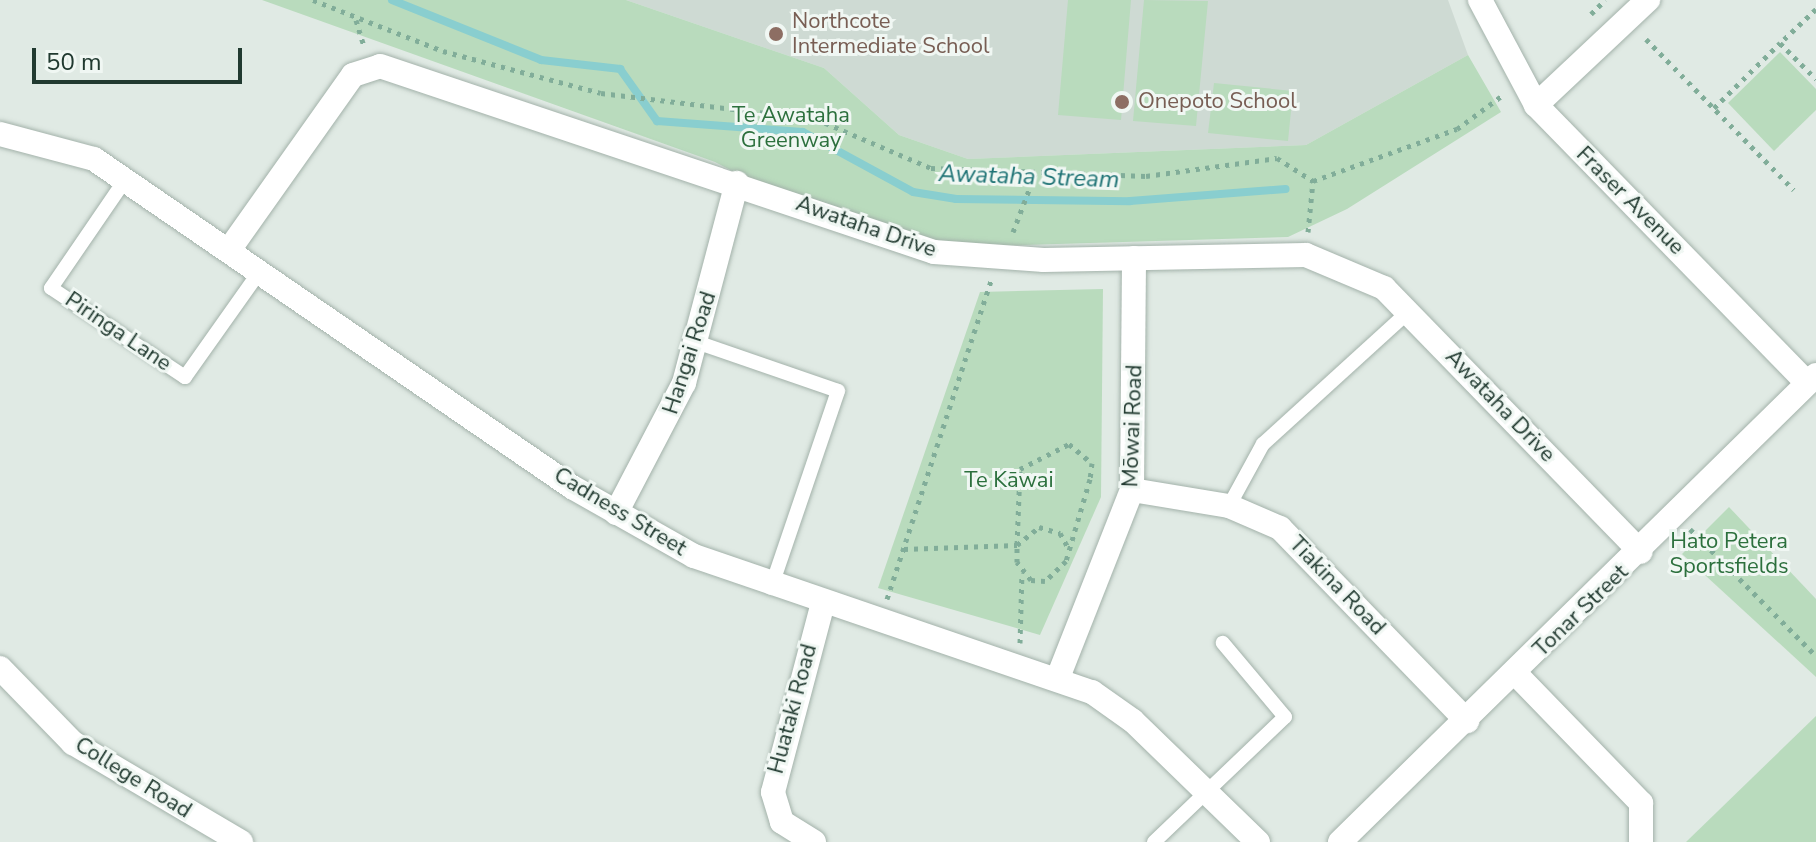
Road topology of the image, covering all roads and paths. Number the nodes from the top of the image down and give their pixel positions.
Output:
1 (313, 0) edge
2 (1480, 0) edge
3 (1648, 0) edge
4 (1816, 9) edge
5 (1646, 39) dead end
6 (1780, 43) junction
7 (1816, 79) edge
8 (1506, 92) dead end
9 (1536, 105) junction
10 (1714, 108) junction
11 (0, 134) edge
12 (1036, 174) junction
13 (125, 180) junction
14 (1313, 181) junction
15 (737, 183) junction
16 (1794, 190) dead end
17 (1013, 231) dead end
18 (229, 250) junction
19 (1306, 255) junction
20 (1134, 258) junction
21 (998, 259) junction
22 (260, 271) junction
23 (1409, 311) junction
24 (696, 342) junction
25 (1812, 379) edge
26 (1132, 490) junction
27 (1229, 506) junction
28 (616, 513) junction
29 (1689, 529) dead end
30 (1017, 545) junction
31 (904, 549) junction
32 (1069, 549) junction
33 (1641, 552) junction
34 (1022, 572) junction
35 (771, 588) junction
36 (822, 606) junction
37 (879, 622) junction
38 (1223, 643) dead end
39 (1816, 656) edge
40 (1019, 662) junction
41 (0, 668) edge
42 (1516, 674) junction
43 (1059, 675) junction
44 (1467, 721) junction
45 (1206, 789) junction
46 (785, 836) edge
47 (1347, 840) edge
48 (241, 842) edge
49 (814, 842) edge
50 (1154, 842) edge
51 (1258, 842) edge
52 (1641, 842) edge

1 - 12 path
2 - 9 street, Fraser Avenue
3 - 9 street
4 - 6 path
5 - 10 path
6 - 7 path
6 - 10 path
8 - 14 path
9 - 25 street, Fraser Avenue
10 - 16 path
11 - 13 street, Cadness Street
12 - 14 path
12 - 17 path
13 - 18 street, Cadness Street
13 - 22 lane, Piringa Lane
14 - 19 path
15 - 18 street, Awataha Drive
15 - 21 street, Awataha Drive
15 - 24 street, Hangai Road
18 - 22 street, Cadness Street
19 - 20 street, Awataha Drive
19 - 23 street, Awataha Drive
20 - 21 street, Awataha Drive
20 - 26 street, Mōwai Road
21 - 31 path
22 - 28 street, Cadness Street
23 - 27 lane
23 - 33 street, Awataha Drive
24 - 28 street, Hangai Road
24 - 35 lane
25 - 33 street, Tonar Street
26 - 27 street, Tiakina Road
26 - 43 street, Mōwai Road
27 - 44 street, Tiakina Road
28 - 35 street, Cadness Street
29 - 39 path
30 - 31 path
30 - 32 path
30 - 32 path
30 - 34 path
31 - 37 path
32 - 34 path
33 - 42 street, Tonar Street
34 - 40 path
35 - 36 street, Cadness Street
36 - 37 street, Cadness Street
36 - 46 street, Huataki Road
37 - 40 street, Cadness Street
38 - 45 lane
40 - 43 street, Cadness Street
41 - 48 street, College Road
42 - 44 street, Tonar Street
42 - 52 street
43 - 45 street, Cadness Street
44 - 47 street, Tonar Street
45 - 50 lane
45 - 51 street, Cadness Street
46 - 49 street, Huataki Road

